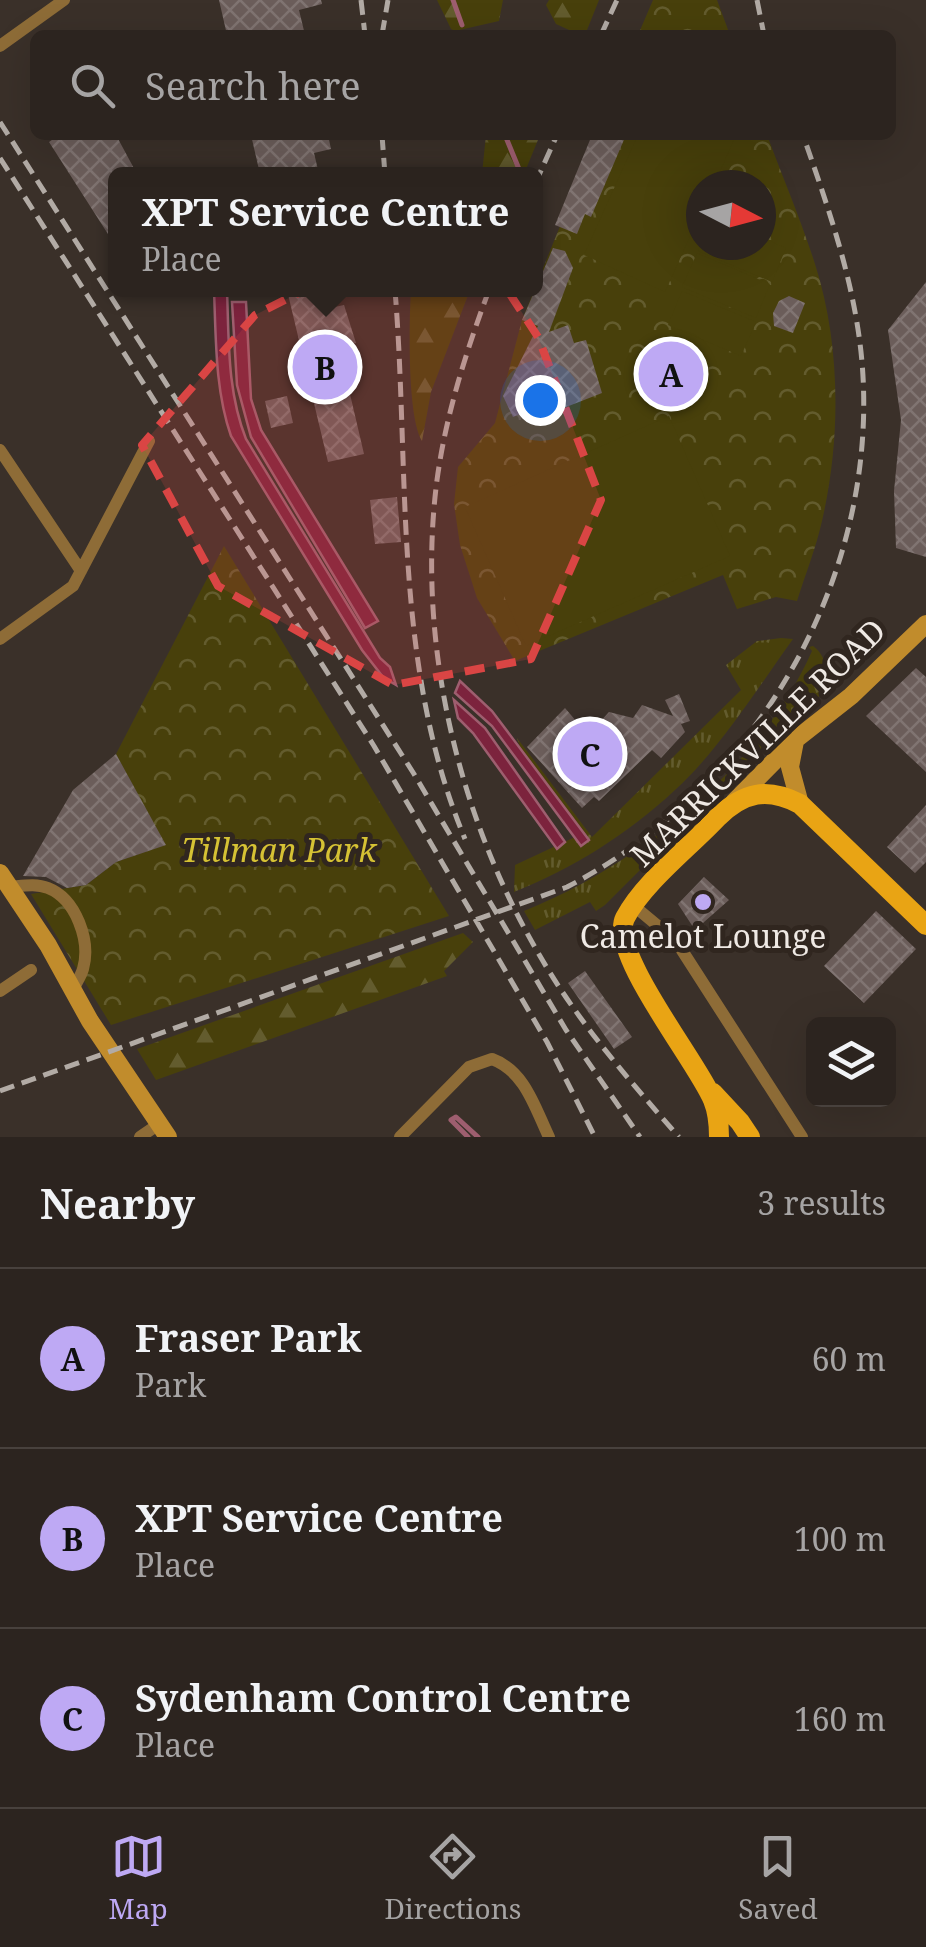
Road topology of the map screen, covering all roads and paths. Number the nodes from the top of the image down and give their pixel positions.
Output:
1 (64, 0) edge
2 (3, 44) edge
3 (149, 441) dead end
4 (0, 450) edge
5 (81, 571) junction
6 (926, 624) edge
7 (0, 639) edge
8 (795, 740) junction
9 (734, 802) junction
10 (800, 804) junction
11 (5, 880) edge
12 (634, 906) junction
13 (926, 925) edge
14 (31, 970) dead end
15 (73, 990) junction
16 (0, 991) edge
17 (706, 1086) junction
18 (164, 1130) edge
19 (140, 1137) edge
20 (400, 1137) edge
21 (549, 1137) edge
22 (719, 1137) edge
23 (750, 1137) edge
24 (802, 1137) edge

1 - 2 street
3 - 5 street
4 - 5 street
5 - 7 street
6 - 8 main road, MARRICKVILLE ROAD
8 - 9 main road, MARRICKVILLE ROAD
8 - 10 main road
9 - 10 main road
9 - 12 main road, MARRICKVILLE ROAD
10 - 13 main road
11 - 15 main road
11 - 15 street
12 - 17 main road
12 - 24 street
14 - 16 street
15 - 18 main road
17 - 22 main road
17 - 23 main road
18 - 19 street
20 - 21 street

